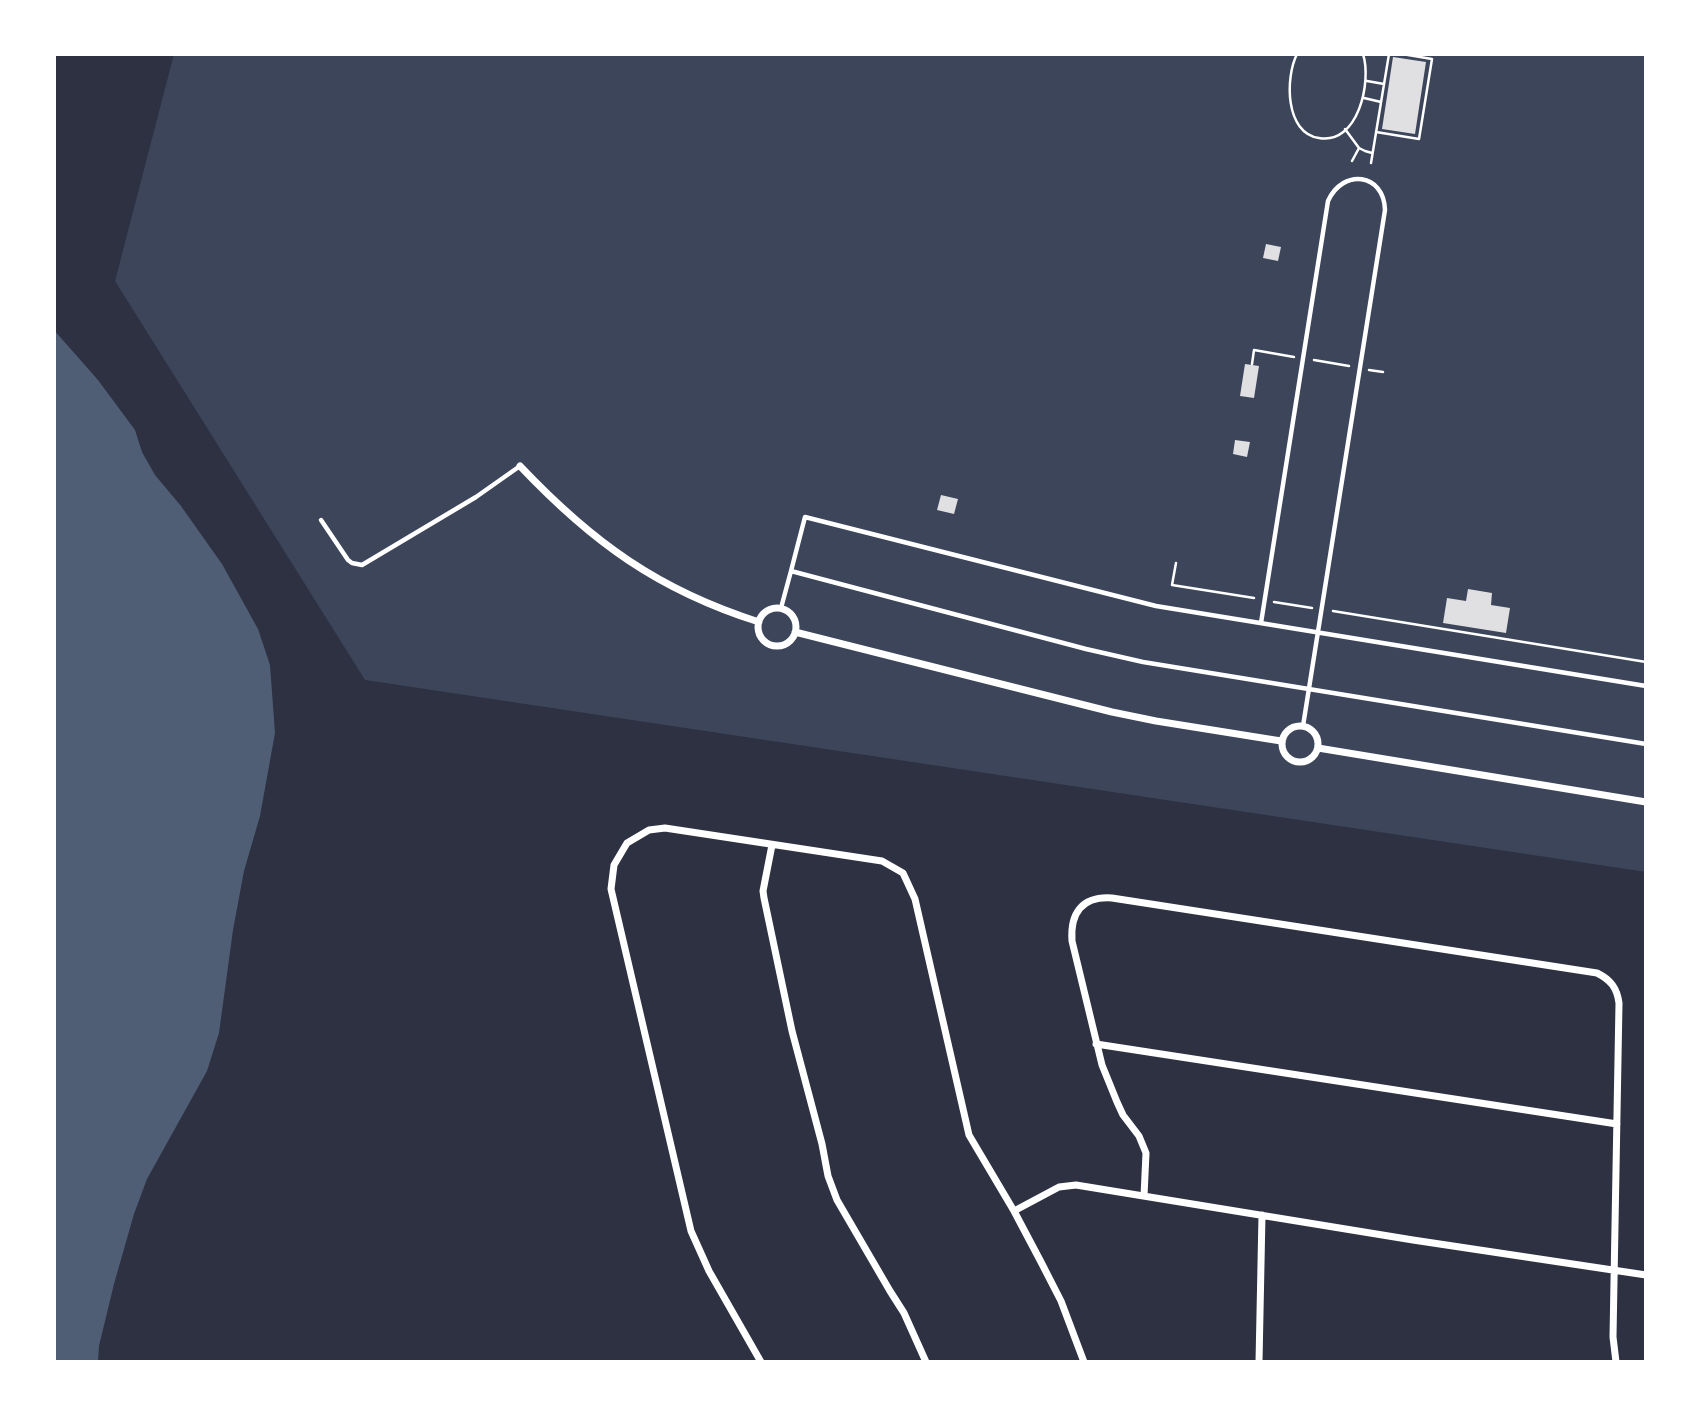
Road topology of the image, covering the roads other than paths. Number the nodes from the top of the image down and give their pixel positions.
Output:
1 (520, 466) joint
2 (321, 520) dead end
3 (791, 571) junction
4 (781, 608) junction
5 (759, 622) junction
6 (1261, 623) junction
7 (795, 632) junction
8 (1318, 633) junction
9 (1646, 686) edge
10 (1308, 690) junction
11 (1303, 726) junction
12 (1281, 741) junction
13 (1646, 744) edge
14 (1318, 748) junction
15 (1646, 802) edge
16 (772, 845) junction
17 (1096, 1044) junction
18 (1617, 1124) junction
19 (1144, 1196) junction
20 (1014, 1211) junction
21 (1262, 1215) junction
22 (1615, 1270) junction
23 (1646, 1275) edge
24 (761, 1362) edge
25 (926, 1362) edge
26 (1084, 1362) edge
27 (1259, 1362) edge
28 (1616, 1362) edge

1 - 2 lane
1 - 5 street
3 - 4 lane
3 - 6 lane
3 - 10 lane
4 - 5 street
4 - 7 street
5 - 7 street
6 - 8 lane
6 - 8 lane
7 - 12 street
8 - 9 lane
8 - 10 lane
10 - 11 lane
10 - 13 lane
11 - 12 street
11 - 14 street
12 - 14 street
14 - 15 street
16 - 20 street
16 - 24 street
16 - 25 street
17 - 18 street
17 - 18 street
17 - 19 street
18 - 22 street
19 - 20 street
19 - 21 street
20 - 26 street
21 - 22 street
21 - 27 street
22 - 23 street
22 - 28 street

